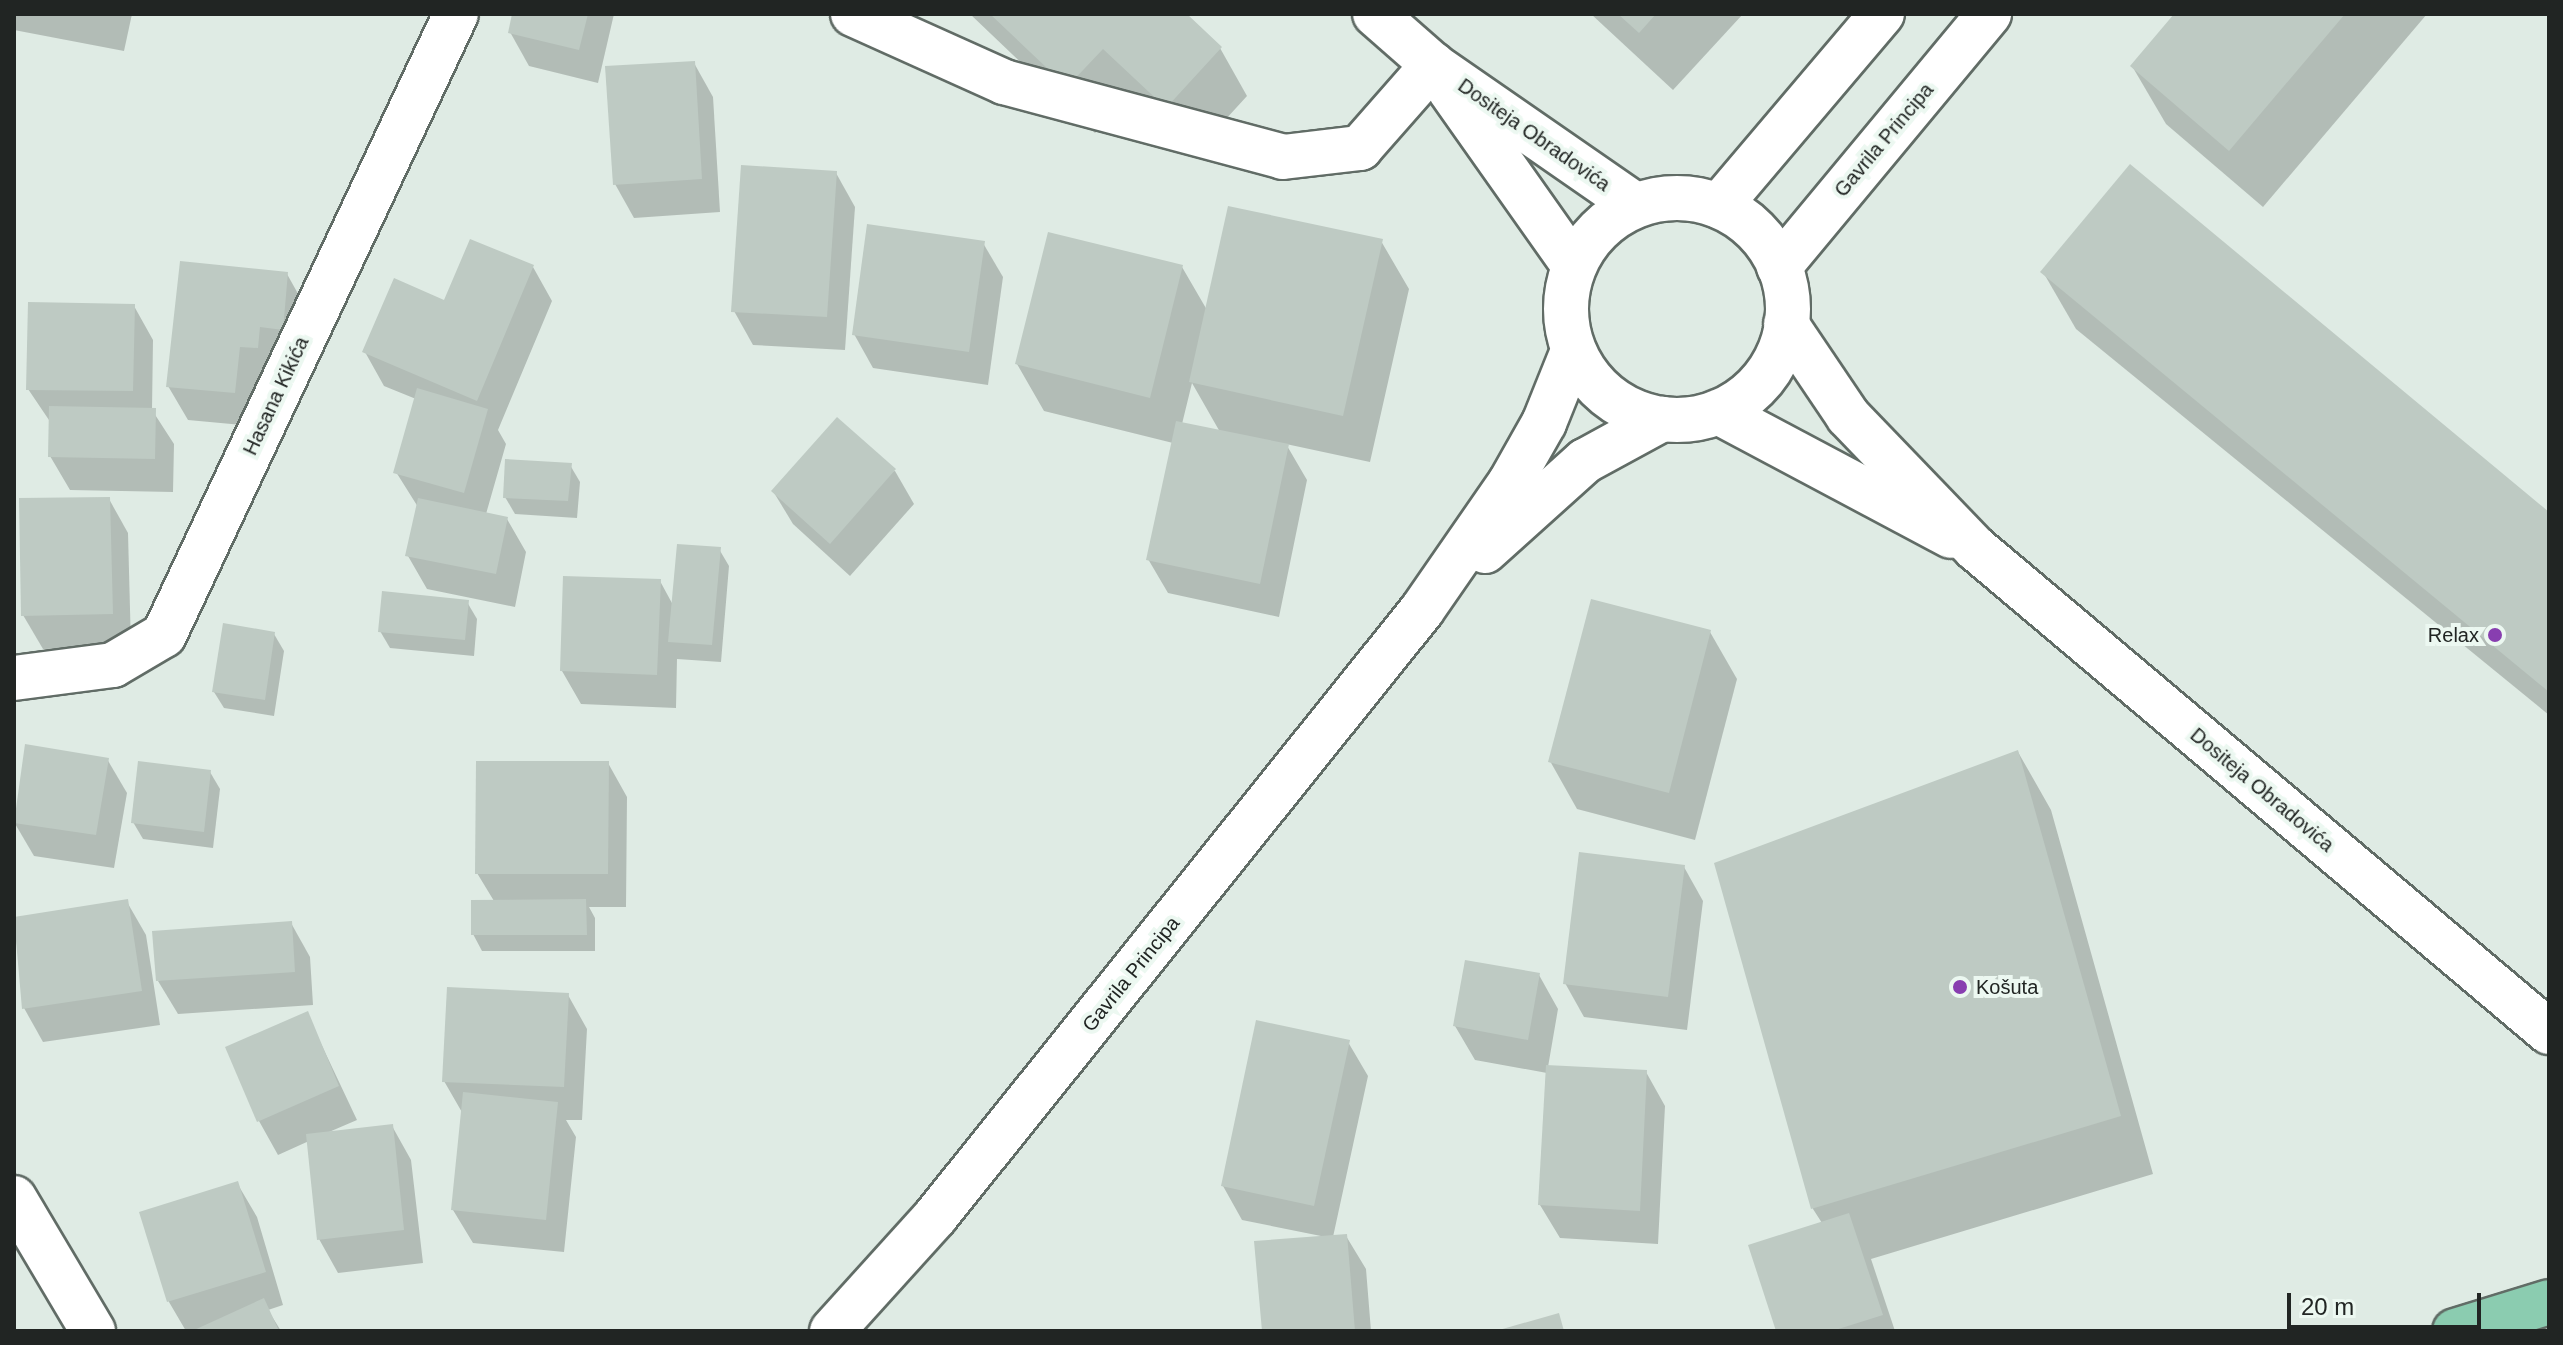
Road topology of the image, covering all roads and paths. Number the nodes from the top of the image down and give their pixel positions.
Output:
1 (456, 14) edge
2 (853, 14) edge
3 (1375, 14) edge
4 (1882, 14) edge
5 (1989, 14) edge
6 (1433, 65) junction
7 (1635, 205) junction
8 (1719, 206) junction
9 (1574, 266) junction
10 (1779, 267) junction
11 (1786, 324) junction
12 (1573, 351) junction
13 (1718, 412) junction
14 (1662, 419) junction
15 (1975, 548) junction
16 (1422, 610) junction
17 (14, 678) edge
18 (2549, 1032) edge
19 (14, 1198) edge
20 (2549, 1302) edge
21 (93, 1331) edge
22 (832, 1331) edge
23 (2455, 1331) edge

1 - 17 street, Hasana Kikića
2 - 6 street
3 - 6 street, Dositeja Obradovića
4 - 8 street
5 - 10 street, Gavrila Principa
6 - 7 street, Dositeja Obradovića
6 - 9 street, Dositeja Obradovića
7 - 8 street
7 - 9 street
8 - 10 street
9 - 12 street
10 - 11 street
11 - 13 street
11 - 15 street, Dositeja Obradovića
12 - 14 street
12 - 16 street, Gavrila Principa
13 - 14 street
13 - 15 street, Dositeja Obradovića
14 - 16 street, Gavrila Principa
15 - 18 street, Dositeja Obradovića
16 - 22 street, Gavrila Principa
19 - 21 street
20 - 23 main road

